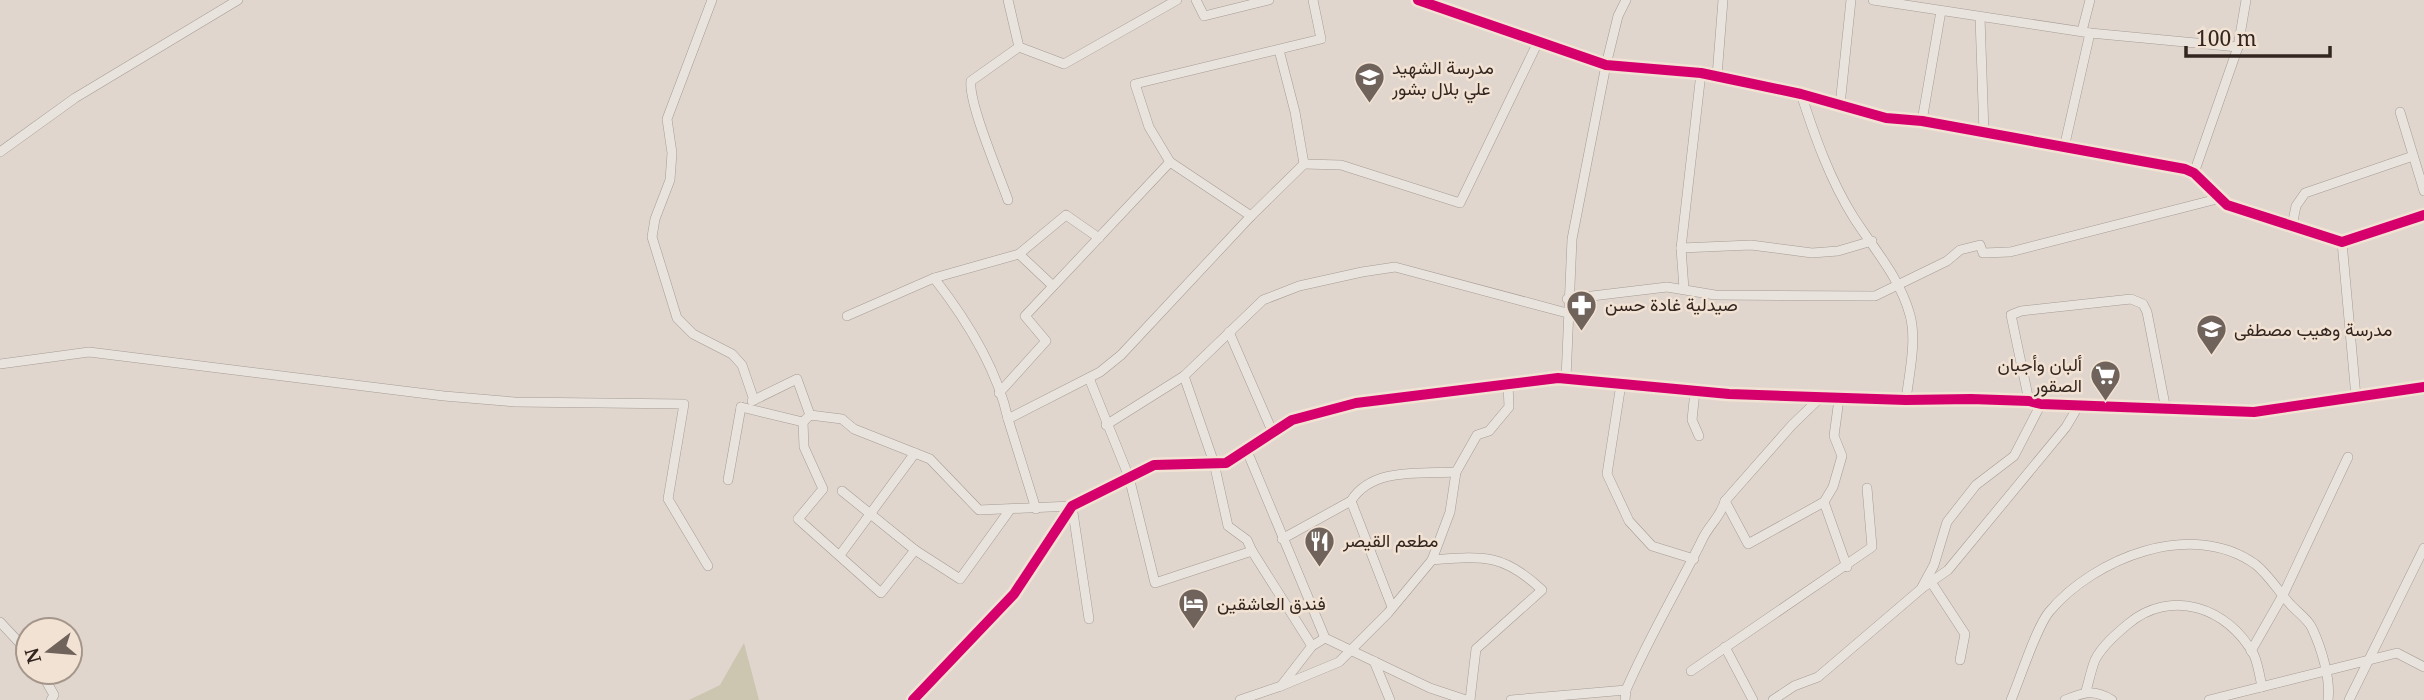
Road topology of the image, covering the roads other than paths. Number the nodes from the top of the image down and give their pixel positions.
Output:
1 (238, 0) edge
2 (712, 0) edge
3 (1008, 0) edge
4 (1177, 0) edge
5 (1196, 0) edge
6 (1269, 0) edge
7 (1313, 0) edge
8 (1418, 0) edge
9 (1454, 0) edge
10 (1626, 0) edge
11 (1723, 0) edge
12 (1852, 0) edge
13 (1873, 0) edge
14 (2091, 0) edge
15 (2246, 0) edge
16 (1941, 10) junction
17 (1454, 12) junction
18 (1980, 17) junction
19 (2086, 32) junction
20 (1538, 42) junction
21 (1019, 47) junction
22 (2238, 47) junction
23 (1279, 50) junction
24 (1606, 65) junction
25 (1701, 73) junction
26 (1717, 76) junction
27 (1801, 94) junction
28 (1840, 105) junction
29 (2400, 112) dead end
30 (1922, 121) junction
31 (1984, 132) junction
32 (2064, 148) junction
33 (0, 152) edge
34 (2413, 156) junction
35 (1170, 162) junction
36 (1304, 164) junction
37 (2193, 173) junction
38 (2424, 191) edge
39 (2221, 198) junction
40 (1008, 200) dead end
41 (2424, 215) edge
42 (1251, 216) junction
43 (2292, 226) junction
44 (1099, 238) junction
45 (1872, 241) junction
46 (2342, 242) junction
47 (1681, 248) junction
48 (1019, 254) junction
49 (934, 278) junction
50 (1054, 286) junction
51 (1898, 287) junction
52 (1684, 289) junction
53 (1567, 299) junction
54 (1567, 313) junction
55 (847, 316) dead end
56 (1229, 332) junction
57 (0, 363) edge
58 (1184, 376) junction
59 (1090, 378) junction
60 (1566, 379) junction
61 (1508, 384) junction
62 (1620, 384) junction
63 (2424, 387) edge
64 (1695, 391) junction
65 (999, 393) junction
66 (2356, 397) junction
67 (1821, 398) junction
68 (1839, 399) junction
69 (754, 400) junction
70 (1906, 400) junction
71 (2029, 401) junction
72 (2041, 404) junction
73 (2079, 405) junction
74 (741, 407) junction
75 (2166, 410) junction
76 (806, 418) junction
77 (1008, 419) junction
78 (1106, 425) junction
79 (1273, 433) junction
80 (1699, 436) dead end
81 (1247, 451) junction
82 (915, 453) junction
83 (2348, 457) dead end
84 (1214, 463) junction
85 (1456, 472) junction
86 (1129, 477) junction
87 (728, 480) dead end
88 (1867, 488) dead end
89 (842, 491) dead end
90 (1725, 500) junction
91 (1351, 501) junction
92 (1824, 502) junction
93 (1072, 506) junction
94 (1036, 509) junction
95 (1009, 511) junction
96 (871, 514) junction
97 (1282, 539) junction
98 (2424, 548) edge
99 (915, 550) junction
100 (1252, 551) junction
101 (840, 555) junction
102 (1694, 559) junction
103 (1432, 560) junction
104 (708, 566) dead end
105 (1847, 567) junction
106 (1931, 582) junction
107 (1921, 589) junction
108 (2283, 595) junction
109 (1392, 607) junction
110 (1089, 619) dead end
111 (0, 622) edge
112 (14, 637) edge
113 (1325, 638) junction
114 (1312, 646) junction
115 (1726, 647) junction
116 (1350, 650) junction
117 (2250, 651) junction
118 (1960, 660) dead end
119 (2369, 660) junction
120 (1374, 661) junction
121 (2424, 667) edge
122 (1690, 671) dead end
123 (2325, 671) junction
124 (1281, 686) junction
125 (2262, 687) junction
126 (2086, 691) junction
127 (1626, 695) edge
128 (1548, 699) edge
129 (914, 700) edge
130 (1240, 700) edge
131 (1390, 700) edge
132 (1468, 700) edge
133 (1511, 700) edge
134 (1753, 700) edge
135 (1773, 700) edge
136 (2011, 700) edge
137 (2065, 700) edge
138 (2112, 700) edge
139 (2209, 700) edge
140 (2328, 700) edge
141 (2349, 700) edge

1 - 33 street
2 - 69 street
3 - 21 street
4 - 21 street
5 - 6 street
7 - 23 street
8 - 17 street
9 - 17 street
10 - 24 street
11 - 26 street
12 - 28 street
13 - 16 street
14 - 19 street
15 - 22 street
16 - 18 street
16 - 30 street
17 - 20 street
18 - 19 street
18 - 31 street
19 - 22 street
19 - 32 street
20 - 24 street
20 - 36 street
21 - 40 street
22 - 37 street
23 - 35 street
23 - 36 street
24 - 25 street
24 - 53 street
25 - 26 street
25 - 47 street
26 - 27 street
27 - 28 street
27 - 45 street
28 - 30 street
29 - 34 street
30 - 31 street
31 - 32 street
32 - 37 street
34 - 38 street
34 - 43 street
35 - 42 street
35 - 44 street
36 - 42 street
37 - 39 street
39 - 43 street
39 - 51 street
41 - 46 street
42 - 59 street
43 - 46 street
44 - 48 street
44 - 50 street
45 - 47 street
45 - 51 street
46 - 66 street
47 - 52 street
48 - 49 street
48 - 50 street
49 - 55 street
49 - 65 street
50 - 65 street
51 - 52 street
51 - 70 street
52 - 53 street
53 - 54 street
54 - 56 street
54 - 60 street
56 - 58 street
56 - 79 street
57 - 104 street
58 - 78 street
58 - 84 street
59 - 77 street
59 - 78 street
60 - 61 street
60 - 62 street
61 - 79 street
61 - 85 street
62 - 64 street
62 - 102 street
63 - 66 street
64 - 67 street
64 - 80 street
65 - 77 street
66 - 75 street
67 - 68 street
67 - 90 street
68 - 70 street
68 - 92 street
69 - 74 street
69 - 76 street
70 - 71 street
71 - 72 street
71 - 75 street
72 - 73 street
72 - 107 street
73 - 75 street
73 - 106 street
74 - 76 street
74 - 87 street
76 - 82 street
76 - 101 street
77 - 94 street
78 - 86 street
79 - 81 street
81 - 84 street
81 - 97 street
82 - 95 street
82 - 96 street
83 - 108 street
84 - 86 street
84 - 100 street
85 - 91 street
85 - 103 street
86 - 93 street
86 - 100 street
88 - 105 street
89 - 96 street
90 - 92 street
90 - 102 street
91 - 97 street
91 - 109 street
92 - 105 street
93 - 94 street
93 - 110 street
93 - 129 street
94 - 95 street
95 - 99 street
96 - 99 street
96 - 101 street
97 - 113 street
98 - 119 street
99 - 101 street
100 - 114 street
102 - 127 street
103 - 109 street
103 - 132 street
105 - 115 street
106 - 107 street
106 - 118 street
107 - 135 street
108 - 117 street
108 - 123 street
108 - 136 street
109 - 116 street
111 - 112 street
113 - 114 street
113 - 116 street
114 - 124 street
115 - 122 street
115 - 134 street
116 - 120 street
116 - 124 street
117 - 125 street
117 - 126 street
119 - 121 street
119 - 123 street
119 - 141 street
120 - 131 street
120 - 132 street
123 - 125 street
123 - 140 street
124 - 130 street
125 - 139 street
126 - 137 street
126 - 138 street
127 - 128 street
128 - 133 street

